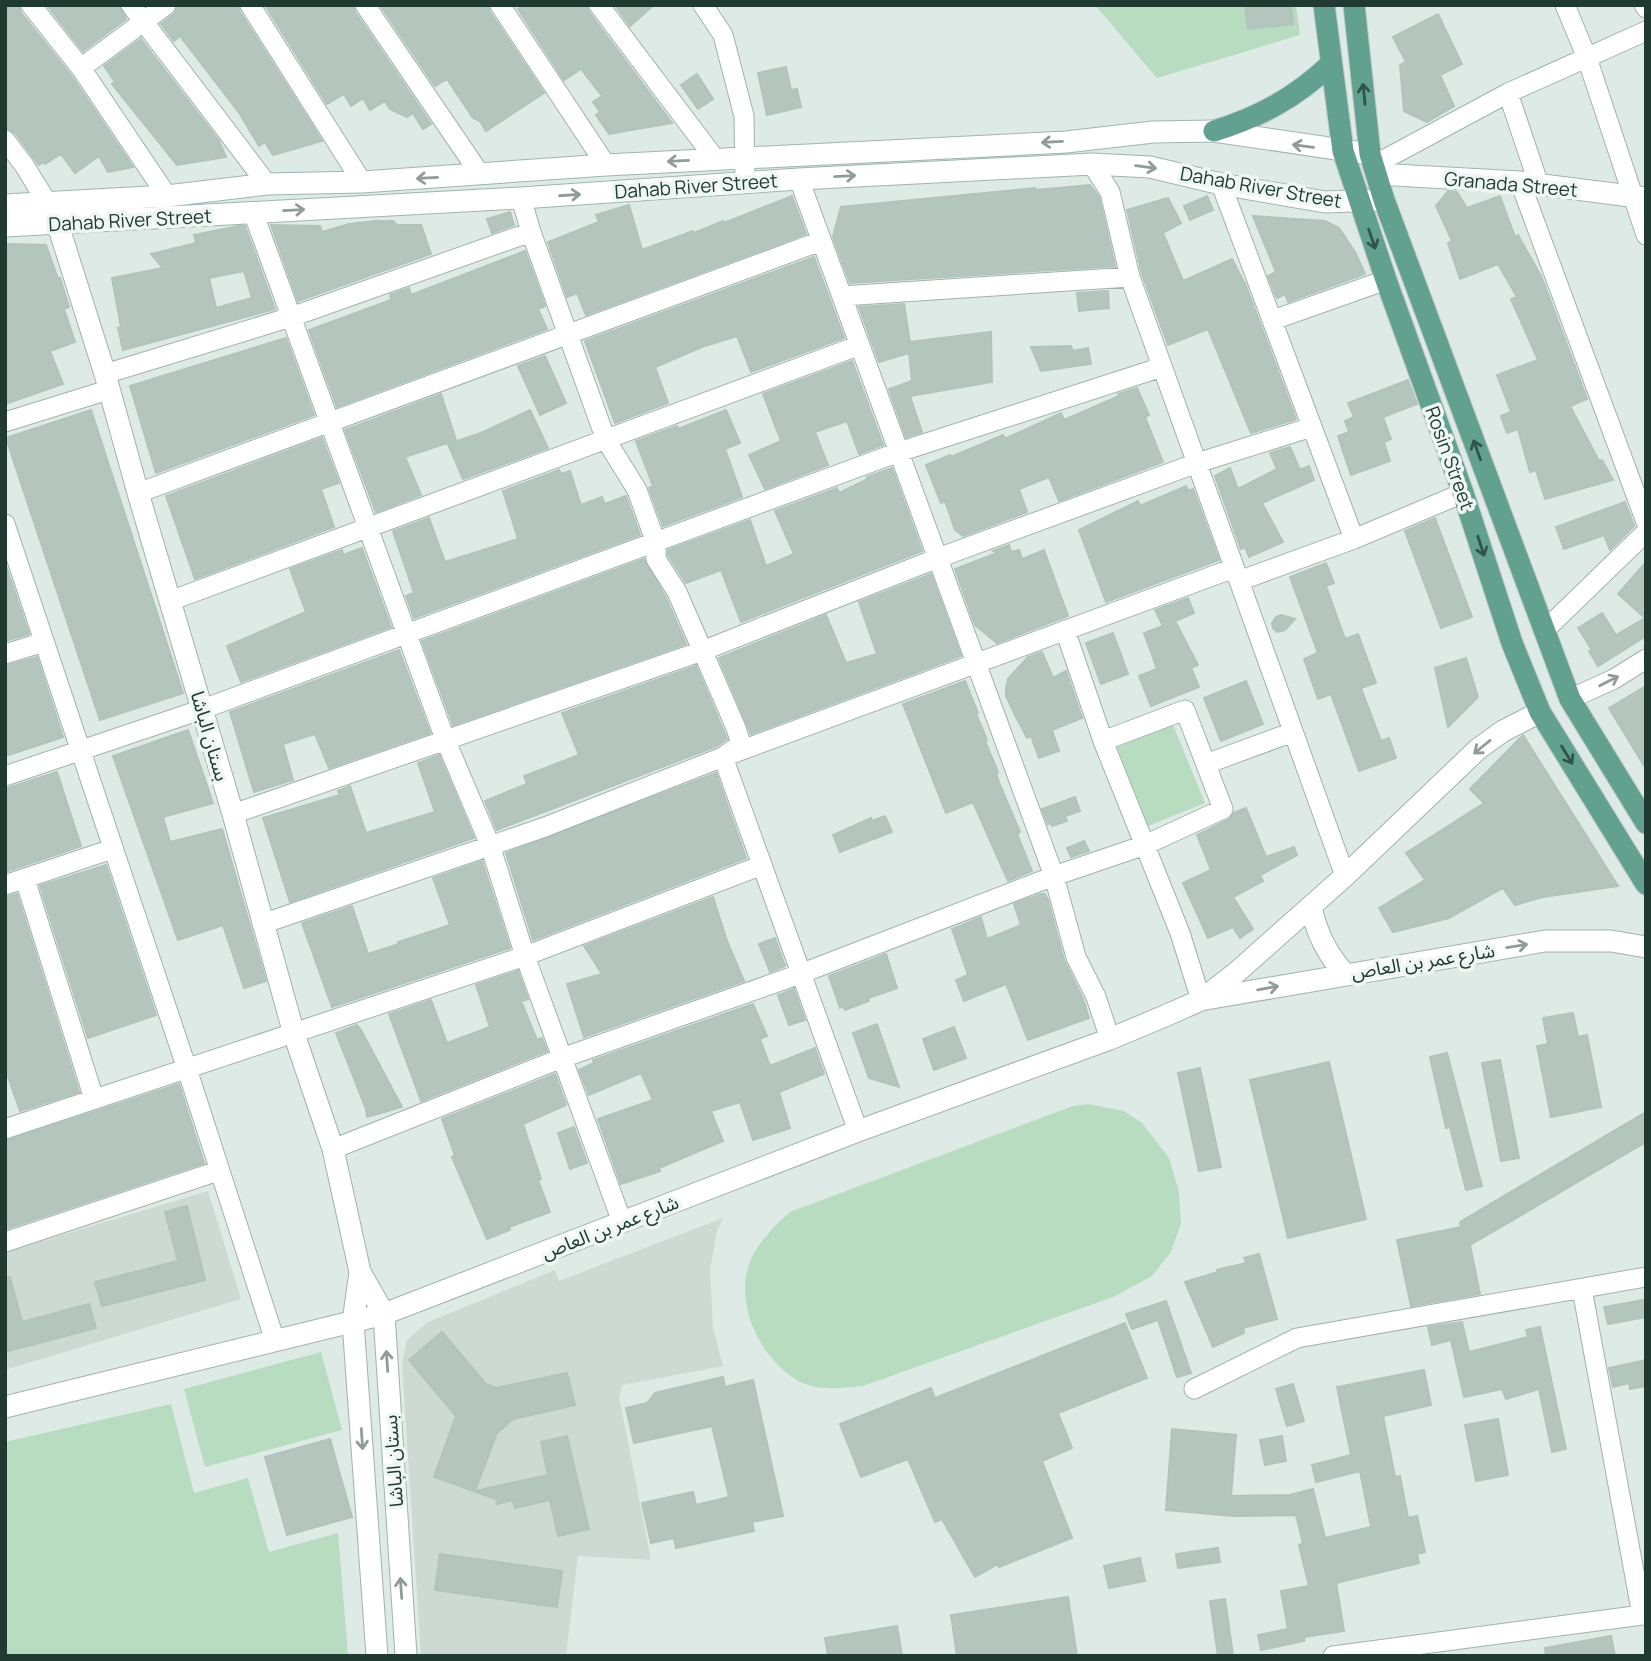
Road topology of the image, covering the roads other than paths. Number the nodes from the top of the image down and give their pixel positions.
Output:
1 (31, 5) edge
2 (131, 5) edge
3 (166, 5) edge
4 (250, 5) edge
5 (365, 5) edge
6 (599, 5) edge
7 (703, 5) edge
8 (1324, 5) edge
9 (1354, 5) edge
10 (1565, 5) edge
11 (509, 9) edge
12 (143, 22) junction
13 (1646, 31) edge
14 (1587, 58) junction
15 (1331, 64) junction
16 (81, 68) junction
17 (1508, 93) junction
18 (1213, 131) junction
19 (5, 140) edge
20 (1343, 151) junction
21 (746, 158) junction
22 (716, 160) junction
23 (1092, 164) junction
24 (606, 165) junction
25 (1373, 165) junction
26 (480, 174) junction
27 (799, 179) junction
28 (362, 181) junction
29 (746, 182) junction
30 (1530, 183) junction
31 (267, 184) junction
32 (1221, 184) junction
33 (167, 196) junction
34 (1639, 197) edge
35 (521, 198) junction
36 (1384, 200) junction
37 (1359, 203) junction
38 (48, 204) junction
39 (5, 205) edge
40 (253, 212) junction
41 (58, 225) junction
42 (5, 226) edge
43 (531, 232) junction
44 (1646, 235) edge
45 (821, 241) junction
46 (1130, 277) junction
47 (1386, 280) junction
48 (842, 296) junction
49 (291, 317) junction
50 (1273, 320) junction
51 (568, 335) junction
52 (860, 345) junction
53 (1162, 366) junction
54 (107, 382) junction
55 (5, 422) edge
56 (330, 423) junction
57 (1312, 427) junction
58 (606, 440) junction
59 (899, 452) junction
60 (1197, 463) junction
61 (138, 493) junction
62 (1463, 493) junction
63 (1646, 522) edge
64 (5, 524) edge
65 (368, 528) junction
66 (1646, 532) edge
67 (1354, 539) junction
68 (656, 543) junction
69 (937, 558) junction
70 (1236, 574) junction
71 (170, 601) junction
72 (1065, 630) junction
73 (1544, 631) junction
74 (407, 634) junction
75 (44, 642) junction
76 (702, 651) junction
77 (5, 654) edge
78 (1646, 659) edge
79 (976, 663) junction
80 (1570, 699) junction
81 (203, 709) junction
82 (1540, 712) junction
83 (1293, 732) junction
84 (445, 739) junction
85 (1103, 741) junction
86 (80, 752) junction
87 (723, 757) junction
88 (1206, 764) junction
89 (5, 776) edge
90 (233, 814) junction
91 (1646, 823) edge
92 (490, 845) junction
93 (1145, 845) junction
94 (112, 849) junction
95 (762, 865) junction
96 (1054, 876) junction
97 (1345, 876) junction
98 (25, 878) junction
99 (1646, 884) edge
100 (5, 885) edge
101 (1311, 907) junction
102 (262, 924) junction
103 (1646, 947) edge
104 (525, 956) junction
105 (800, 974) junction
106 (1345, 974) junction
107 (1201, 1000) junction
108 (294, 1034) junction
109 (1110, 1039) junction
110 (562, 1058) junction
111 (187, 1069) junction
112 (94, 1099) junction
113 (5, 1129) edge
114 (858, 1130) junction
115 (333, 1149) junction
116 (218, 1171) junction
117 (622, 1222) junction
118 (5, 1242) edge
119 (360, 1272) junction
120 (1646, 1278) edge
121 (1582, 1289) junction
122 (384, 1314) junction
123 (353, 1322) junction
124 (275, 1341) junction
125 (1194, 1390) dead end
126 (5, 1407) edge
127 (377, 1656) edge
128 (406, 1656) edge
129 (1333, 1656) edge

1 - 16 street
2 - 12 street
3 - 12 street
4 - 28 street
5 - 26 street
6 - 22 street
7 - 21 street
8 - 15 main road, Rosin Street
25 -> 9 main road, Rosin Street
10 - 14 street
11 - 24 street
12 - 16 street
12 - 31 street
13 - 14 street
14 - 17 street
14 - 34 street
15 - 18 main road
15 - 20 main road, Rosin Street
16 - 33 street
17 - 25 street
17 - 30 street
20 -> 18 street, Dahab River Street
18 -> 21 street, Dahab River Street
19 - 38 street
20 - 25 street, Dahab River Street
20 - 37 main road, Rosin Street
21 - 22 street, Dahab River Street
21 - 29 street
22 -> 24 street, Dahab River Street
27 -> 23 street, Dahab River Street
23 -> 32 street, Dahab River Street
23 - 46 street
24 - 26 street, Dahab River Street
25 - 30 street, Granada Street
25 - 36 main road, Rosin Street
26 -> 28 street, Dahab River Street
27 - 29 street, Dahab River Street
27 - 45 street
28 - 31 street, Dahab River Street
35 -> 29 street, Dahab River Street
30 - 34 street, Granada Street
30 - 63 street
31 - 33 street, Dahab River Street
32 - 37 street, Dahab River Street
32 - 50 street
33 - 38 street, Dahab River Street
34 - 44 street
40 -> 35 street, Dahab River Street
35 - 43 street
36 - 37 street, Dahab River Street
73 -> 36 main road, Rosin Street
37 -> 47 main road, Rosin Street
38 - 39 street, Dahab River Street
38 - 41 street, بستان الباشا
40 - 41 street, Dahab River Street
40 - 49 street
41 - 42 street, Dahab River Street
41 - 54 street, بستان الباشا
43 - 49 street
43 - 51 street
45 - 48 street
45 - 51 street
46 - 48 street
46 - 53 street
47 - 50 street
47 - 62 main road, Rosin Street
48 - 52 street
49 - 54 street
49 - 56 street
50 - 57 street
51 - 56 street
51 - 58 street
52 - 58 street
52 - 59 street
53 - 59 street
53 - 60 street
54 - 55 street
54 - 61 street, بستان الباشا
56 - 61 street
56 - 65 street
57 - 60 street
57 - 67 street
58 - 65 street
58 - 68 street
59 - 68 street
59 - 69 street
60 - 69 street
60 - 70 street
61 - 71 street, بستان الباشا
62 - 67 street
62 -> 82 main road, Rosin Street
64 - 75 street
65 - 71 street
65 - 74 street
66 - 73 street
67 - 70 street
68 - 74 street
68 - 76 street
69 - 76 street
69 - 79 street
70 - 72 street
70 - 83 street
71 - 81 street, بستان الباشا
72 - 79 street
72 - 85 street
73 - 80 main road, Rosin Street
74 - 81 street
74 - 84 street
75 - 77 street
75 - 86 street
76 - 84 street
76 - 87 street
80 -> 78 street
79 - 87 street
79 - 96 street
80 - 82 main road
80 - 91 main road, Rosin Street
81 - 86 street
81 - 90 street, بستان الباشا
82 -> 97 street, شارع عمر بن العاص
82 -> 99 main road, Rosin Street
83 - 88 street
83 - 97 street
84 - 90 street
84 - 92 street
85 - 88 street
85 - 93 street
86 - 89 street
86 - 94 street
87 - 92 street
87 - 95 street
88 - 93 street
90 - 102 street, بستان الباشا
92 - 102 street
92 - 104 street
93 - 96 street
93 - 107 street
94 - 98 street
94 - 111 street
95 - 104 street
95 - 105 street
96 - 105 street
96 - 109 street
97 - 101 street, شارع عمر بن العاص
98 - 100 street
98 - 112 street
101 - 106 street
101 - 107 street, شارع عمر بن العاص
102 - 108 street, بستان الباشا
106 -> 103 street, شارع عمر بن العاص
104 - 108 street
104 - 110 street
105 - 110 street
105 - 114 street
107 -> 106 street, شارع عمر بن العاص
107 - 109 street, شارع عمر بن العاص
108 - 111 street
108 - 115 street, بستان الباشا
109 - 114 street, شارع عمر بن العاص
110 - 115 street
110 - 117 street
111 - 112 street
111 - 116 street
112 - 113 street
114 - 117 street, شارع عمر بن العاص
115 - 119 street, بستان الباشا
116 - 118 street
116 - 124 street
117 - 122 street, شارع عمر بن العاص
119 - 122 street, بستان الباشا
119 - 123 street, بستان الباشا
120 - 121 street
121 - 125 street
121 - 129 street
122 - 123 street, شارع عمر بن العاص
128 -> 122 street, بستان الباشا
123 - 124 street, شارع عمر بن العاص
123 -> 127 street, بستان الباشا
124 - 126 street, شارع عمر بن العاص

